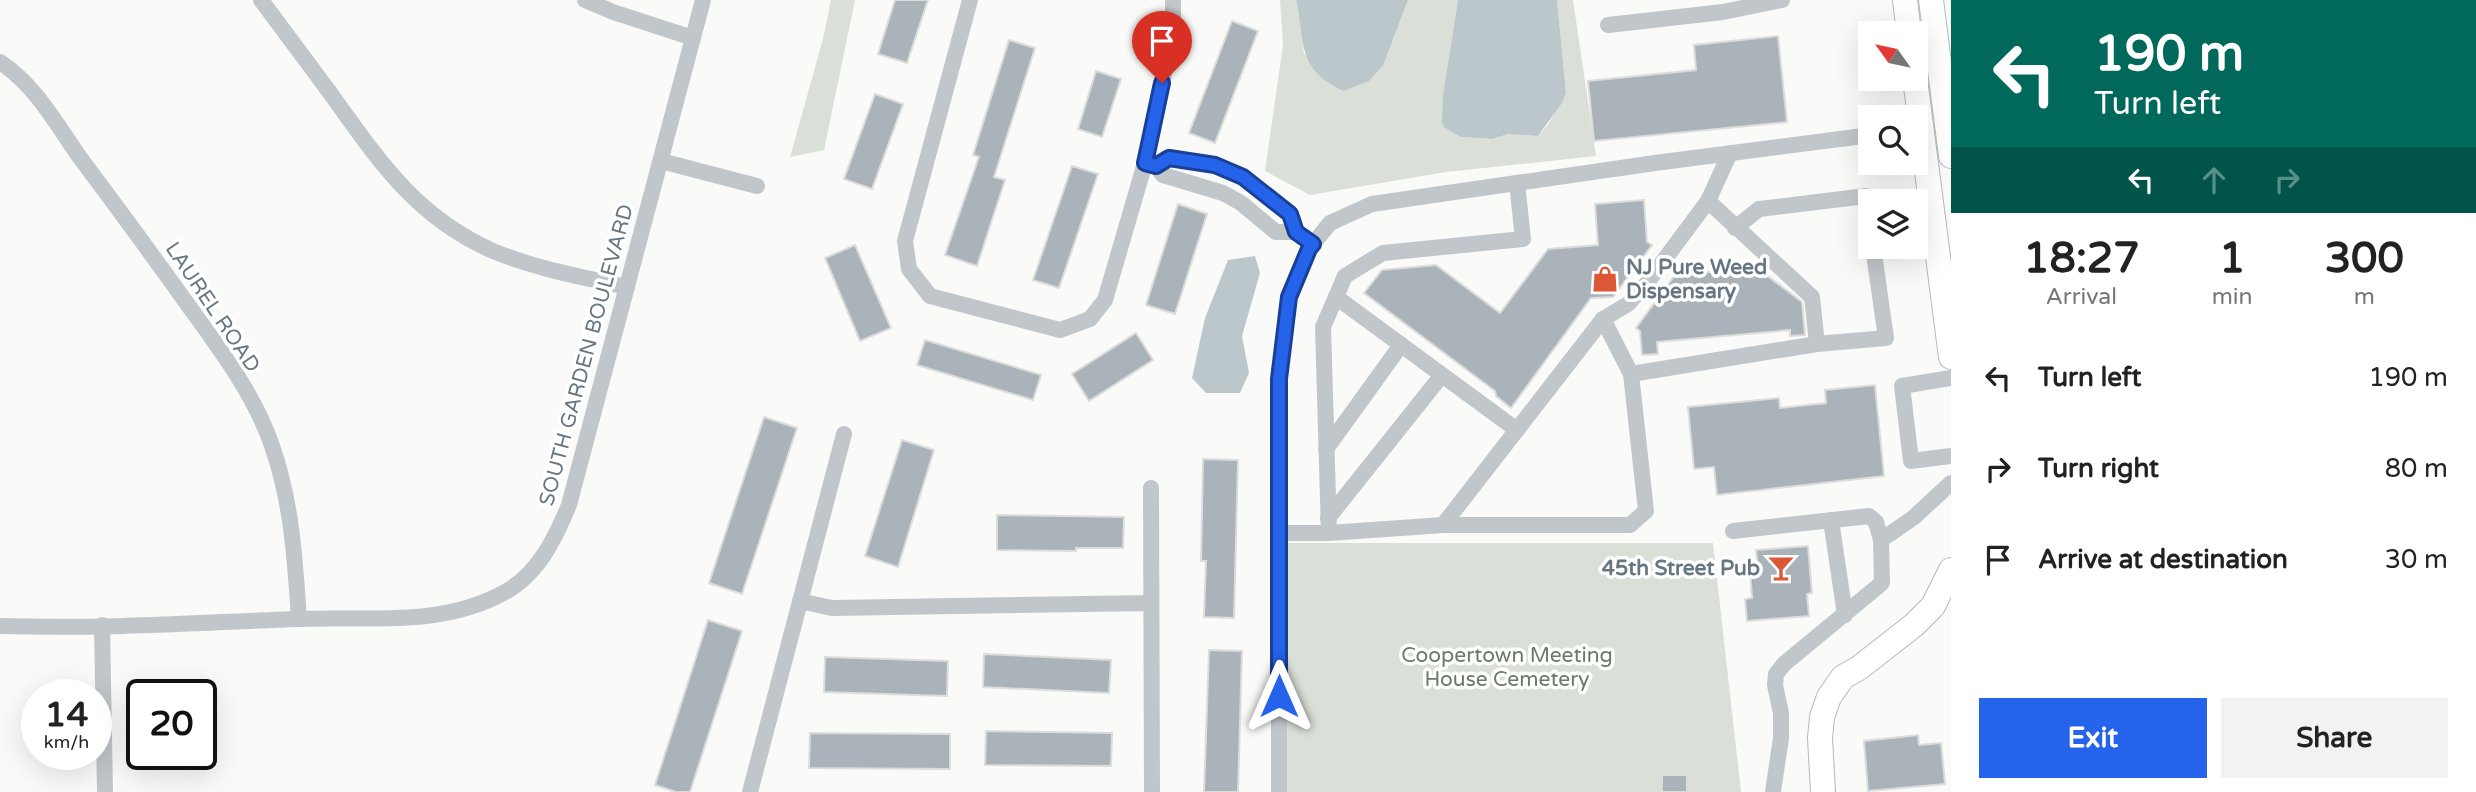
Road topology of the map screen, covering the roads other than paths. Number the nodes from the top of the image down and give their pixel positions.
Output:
1 (261, 0) edge
2 (585, 0) edge
3 (703, 0) edge
4 (970, 0) edge
5 (1173, 0) edge
6 (1782, 0) edge
7 (1905, 0) edge
8 (1931, 0) edge
9 (1908, 21) edge
10 (1608, 25) dead end
11 (693, 38) junction
12 (0, 62) edge
13 (1946, 83) edge
14 (1948, 113) edge
15 (1858, 137) edge
16 (1730, 153) junction
17 (1951, 156) edge
18 (661, 161) junction
19 (1151, 164) junction
20 (1925, 175) edge
21 (1517, 183) junction
22 (757, 186) dead end
23 (1858, 197) edge
24 (1708, 201) junction
25 (1735, 228) junction
26 (1296, 232) junction
27 (1313, 244) junction
28 (1875, 259) edge
29 (627, 287) junction
30 (1336, 297) junction
31 (1603, 319) junction
32 (1817, 344) junction
33 (1401, 345) junction
34 (1951, 357) edge
35 (1631, 374) junction
36 (1442, 375) junction
37 (1951, 378) edge
38 (1517, 430) junction
39 (844, 434) dead end
40 (1326, 449) junction
41 (1951, 456) edge
42 (1951, 483) edge
43 (1151, 488) dead end
44 (1831, 520) junction
45 (1443, 525) junction
46 (1329, 526) junction
47 (1733, 531) dead end
48 (1279, 533) junction
49 (1881, 540) junction
50 (1951, 570) edge
51 (800, 601) junction
52 (1151, 603) junction
53 (1845, 615) junction
54 (299, 619) junction
55 (102, 625) junction
56 (0, 626) edge
57 (105, 792) edge
58 (750, 792) edge
59 (1152, 792) edge
60 (1279, 792) edge
61 (1773, 792) edge
62 (1823, 792) edge

1 - 29 street
2 - 11 street
3 - 11 street, SOUTH GARDEN BOULEVARD
4 - 19 street
5 - 19 street
6 - 10 street
7 - 9 highway
8 - 13 highway
11 - 18 street, SOUTH GARDEN BOULEVARD
12 - 54 street, LAUREL ROAD
13 - 14 highway
14 - 17 highway
15 - 16 street
16 - 21 street
16 - 24 street
18 - 22 street
18 - 29 street, SOUTH GARDEN BOULEVARD
19 - 26 street
19 - 26 street
20 - 34 highway
21 - 27 street
21 - 30 street
23 - 25 street
24 - 25 street
24 - 31 street
25 - 32 street
26 - 27 street
27 - 48 street
28 - 32 street
29 - 54 street, SOUTH GARDEN BOULEVARD
30 - 33 street
30 - 40 street
31 - 35 street
31 - 38 street
32 - 35 street
33 - 36 street
33 - 40 street
35 - 45 street
36 - 38 street
36 - 46 street
37 - 41 street
38 - 45 street
39 - 51 street
40 - 46 street
42 - 49 street
43 - 52 street
44 - 47 street
44 - 49 street
44 - 53 street
45 - 46 street
46 - 48 street
48 - 60 street
49 - 53 street
50 - 62 highway
51 - 52 street
51 - 58 street
52 - 59 street
53 - 61 street
54 - 55 street, SOUTH GARDEN BOULEVARD
55 - 56 street, SOUTH GARDEN BOULEVARD
55 - 57 street

